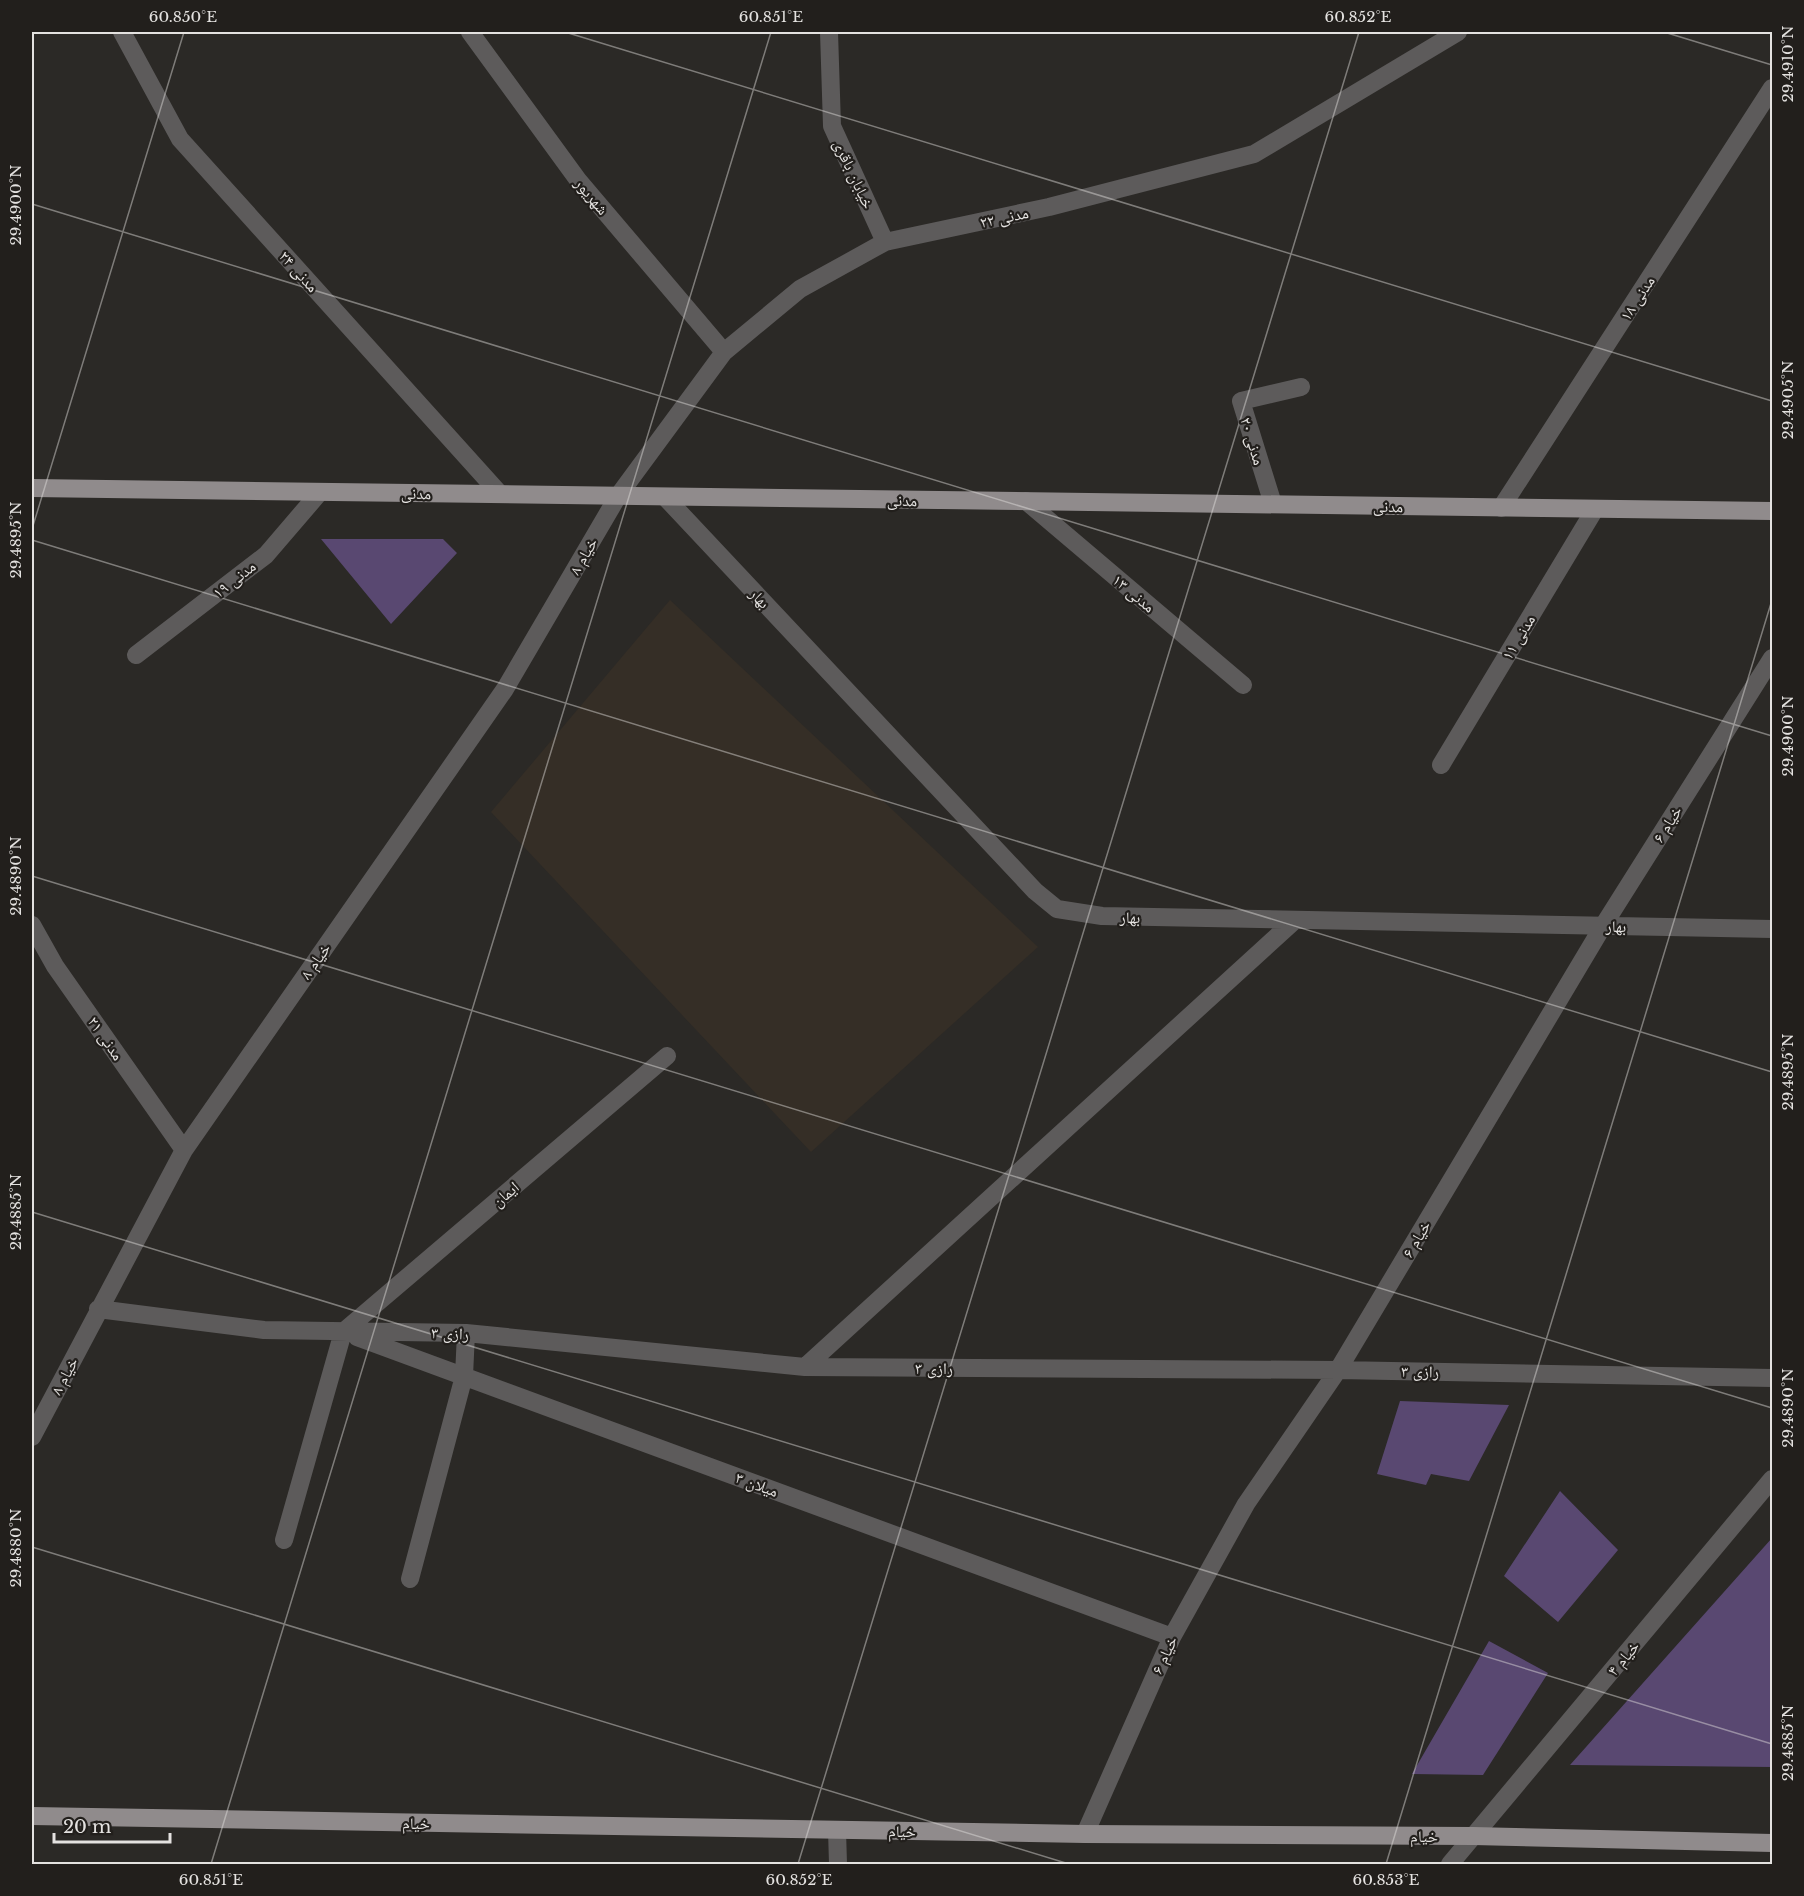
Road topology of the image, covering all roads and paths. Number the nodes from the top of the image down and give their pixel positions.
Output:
1 (122, 32) edge
2 (470, 32) edge
3 (829, 32) edge
4 (1458, 32) edge
5 (1773, 88) edge
6 (885, 242) junction
7 (724, 352) junction
8 (1300, 387) dead end
9 (32, 488) edge
10 (320, 492) junction
11 (501, 494) junction
12 (618, 496) junction
13 (665, 496) junction
14 (1026, 501) junction
15 (1273, 504) junction
16 (1501, 508) junction
17 (1595, 509) junction
18 (1773, 511) edge
19 (136, 655) dead end
20 (1773, 658) edge
21 (1243, 685) dead end
22 (1441, 765) dead end
23 (1295, 920) junction
24 (32, 925) edge
25 (1602, 926) junction
26 (1773, 929) edge
27 (667, 1056) dead end
28 (184, 1150) junction
29 (98, 1309) junction
30 (343, 1332) junction
31 (466, 1333) junction
32 (805, 1367) junction
33 (1338, 1370) junction
34 (464, 1376) junction
35 (1773, 1378) edge
36 (32, 1437) edge
37 (1773, 1479) edge
38 (284, 1540) dead end
39 (410, 1579) dead end
40 (1172, 1637) junction
41 (32, 1816) edge
42 (837, 1830) junction
43 (1084, 1834) junction
44 (1473, 1836) junction
45 (1773, 1843) edge
46 (838, 1864) edge
47 (1450, 1864) edge

1 - 11 street, مدنی ۲۴
2 - 7 street, شهریور
3 - 6 street, خیابان باقری
4 - 6 street, مدنی ۲۲
5 - 16 street, مدنی ۱۸
6 - 7 street, مدنی ۲۲
7 - 12 street, مدنی ۲۲
8 - 15 street, مدنی ۲۰
9 - 10 main road, مدنی
10 - 11 main road, مدنی
10 - 19 street, مدنی ۱۹
11 - 12 main road, مدنی
12 - 13 main road, مدنی
12 - 28 street, خیام ۸
13 - 14 main road, مدنی
13 - 23 street, بهار
14 - 15 main road, مدنی
14 - 21 street, مدنی ۱۳
15 - 16 main road, مدنی
16 - 17 main road, مدنی
17 - 18 main road, مدنی
17 - 22 street, مدنی ۱۱
20 - 25 street, خیام ۶
23 - 25 street, بهار
23 - 32 street
24 - 28 street, مدنی ۲۱
25 - 26 street, بهار
25 - 33 street, خیام ۶
27 - 30 street, ایمان
28 - 29 street, خیام ۸
29 - 30 street, رازی ۳
29 - 36 street, خیام ۸
30 - 31 street, رازی ۳
30 - 34 street, میلان ۳
30 - 38 street
31 - 32 street, رازی ۳
31 - 34 street
32 - 33 street, رازی ۳
33 - 35 street, رازی ۳
33 - 40 street, خیام ۶
34 - 39 street
34 - 40 street, میلان ۳
37 - 44 street, خیام ۴
40 - 43 street, خیام ۶
41 - 42 main road, خیام
42 - 43 main road, خیام
42 - 46 street
43 - 44 main road, خیام
44 - 45 main road, خیام
44 - 47 street, خیام ۴

